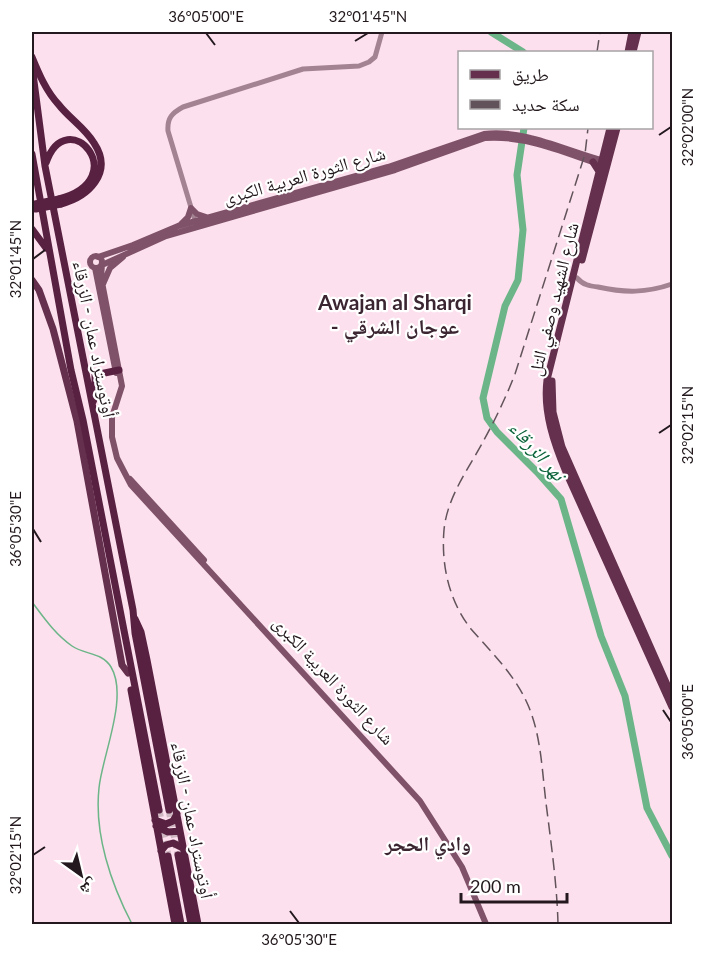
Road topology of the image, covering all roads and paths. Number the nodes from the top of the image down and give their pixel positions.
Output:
1 (382, 32) edge
2 (632, 32) edge
3 (638, 32) edge
4 (628, 51) edge
5 (633, 51) edge
6 (32, 57) edge
7 (32, 66) edge
8 (610, 129) edge
9 (617, 129) edge
10 (519, 139) junction
11 (32, 154) edge
12 (601, 164) junction
13 (45, 166) junction
14 (60, 201) junction
15 (34, 207) edge
16 (190, 208) junction
17 (209, 217) junction
18 (196, 224) junction
19 (178, 226) junction
20 (32, 229) edge
21 (134, 250) junction
22 (49, 251) junction
23 (98, 256) junction
24 (102, 265) junction
25 (94, 268) junction
26 (577, 279) junction
27 (32, 280) edge
28 (672, 284) edge
29 (103, 285) junction
30 (84, 361) junction
31 (117, 368) junction
32 (67, 371) junction
33 (92, 405) junction
34 (134, 617) junction
35 (121, 619) junction
36 (128, 673) junction
37 (672, 696) edge
38 (672, 707) edge
39 (159, 810) tunnel mouth
40 (169, 810) tunnel mouth
41 (177, 814) junction
42 (156, 823) junction
43 (176, 832) junction
44 (160, 848) junction
45 (183, 848) junction
46 (178, 855) tunnel mouth
47 (168, 856) tunnel mouth
48 (175, 924) edge
49 (181, 924) edge
50 (191, 924) edge
51 (198, 924) edge
52 (488, 924) edge

1 - 16 street
2 - 4 main road
3 - 5 main road
6 - 14 highway
7 - 13 highway, أوتوستراد عمان - الزرقاء
8 - 12 main road
9 - 12 main road, شارع الشهيد وصفي التل
10 - 12 main road
10 - 17 main road, شارع الثورة العربية الكبرى
10 - 18 main road, شارع الثورة العربية الكبرى
11 - 22 highway, أوتوستراد عمان - الزرقاء
12 - 26 main road, شارع الشهيد وصفي التل
12 - 38 main road, شارع الشهيد وصفي التل
13 - 14 highway
13 - 30 highway, أوتوستراد عمان - الزرقاء
14 - 15 highway, bridge
16 - 17 main road
16 - 18 street
16 - 19 main road
17 - 18 main road, شارع الثورة العربية الكبرى
18 - 19 main road, شارع الثورة العربية الكبرى
18 - 21 main road, شارع الثورة العربية الكبرى
19 - 23 main road, شارع الثورة العربية الكبرى
20 - 22 highway
21 - 24 main road, شارع الثورة العربية الكبرى
21 - 29 main road
22 - 32 highway, أوتوستراد عمان - الزرقاء
23 - 24 main road
23 - 25 main road
24 - 25 main road
24 - 29 main road, شارع الثورة العربية الكبرى
25 - 31 main road, شارع الثورة العربية الكبرى
26 - 28 street
26 - 37 main road, شارع الشهيد وصفي التل
27 - 32 main road
29 - 31 main road, شارع الثورة العربية الكبرى
30 - 31 highway
30 - 33 highway, أوتوستراد عمان - الزرقاء
31 - 33 highway
31 - 52 main road, شارع الثورة العربية الكبرى
32 - 35 highway, أوتوستراد عمان - الزرقاء
32 - 36 main road
33 - 34 highway, أوتوستراد عمان - الزرقاء
34 - 40 highway, أوتوستراد عمان - الزرقاء
34 - 41 highway, أوتوستراد عمان - الزرقاء
35 - 36 highway, أوتوستراد عمان - الزرقاء
35 - 39 highway, أوتوستراد عمان - الزرقاء
36 - 42 highway, أوتوستراد عمان - الزرقاء
41 - 42 highway
41 - 43 highway, أوتوستراد عمان - الزرقاء
42 - 43 highway
42 - 44 highway, أوتوستراد عمان - الزرقاء
43 - 44 highway
43 - 45 highway, أوتوستراد عمان - الزرقاء
44 - 45 highway
44 - 48 highway, أوتوستراد عمان - الزرقاء
45 - 51 highway, أوتوستراد عمان - الزرقاء
46 - 50 highway, أوتوستراد عمان - الزرقاء
47 - 49 highway, أوتوستراد عمان - الزرقاء

